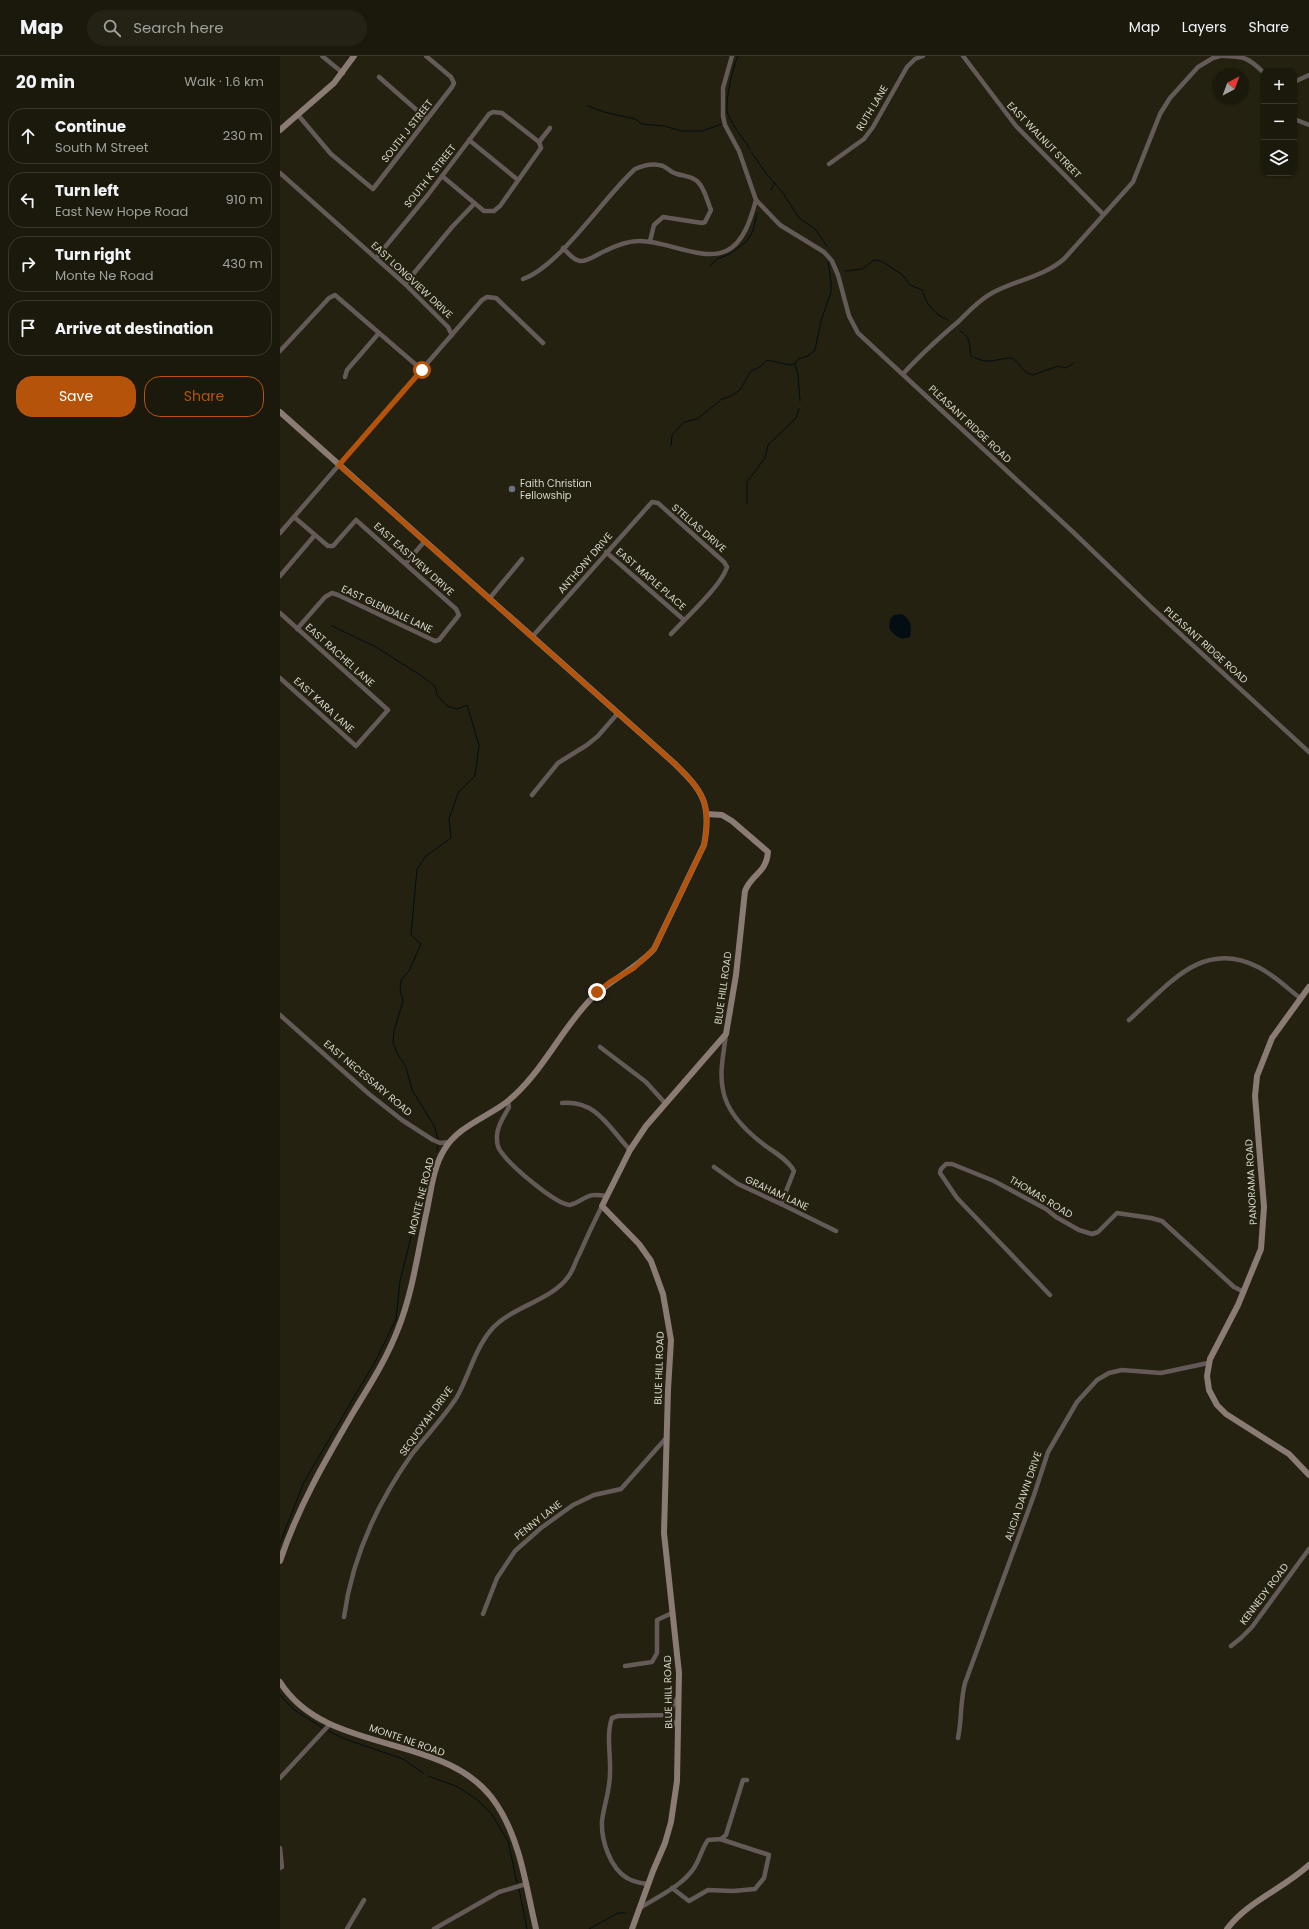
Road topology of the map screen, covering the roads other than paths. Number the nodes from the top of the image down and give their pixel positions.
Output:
1 (322, 56) edge
2 (354, 56) edge
3 (426, 56) edge
4 (732, 56) edge
5 (923, 56) edge
6 (963, 56) edge
7 (1220, 56) edge
8 (1223, 56) edge
9 (1261, 70) edge
10 (343, 73) junction
11 (1309, 74) edge
12 (379, 77) dead end
13 (1297, 80) edge
14 (298, 115) junction
15 (427, 119) junction
16 (1297, 120) edge
17 (1309, 125) edge
18 (550, 128) dead end
19 (280, 130) edge
20 (469, 140) junction
21 (539, 142) junction
22 (829, 164) dead end
23 (280, 174) edge
24 (442, 176) junction
25 (518, 180) junction
26 (756, 200) junction
27 (474, 204) junction
28 (1103, 214) junction
29 (650, 241) junction
30 (563, 248) junction
31 (376, 258) junction
32 (523, 279) dead end
33 (405, 284) junction
34 (379, 333) junction
35 (452, 335) junction
36 (543, 343) dead end
37 (280, 351) edge
38 (422, 370) junction
39 (902, 374) junction
40 (345, 377) dead end
41 (280, 412) edge
42 (339, 465) junction
43 (652, 502) joint
44 (294, 517) junction
45 (280, 533) edge
46 (314, 536) junction
47 (424, 542) junction
48 (606, 552) junction
49 (522, 559) dead end
50 (406, 563) junction
51 (280, 576) edge
52 (489, 599) junction
53 (280, 613) edge
54 (684, 620) junction
55 (297, 629) junction
56 (671, 634) dead end
57 (532, 637) junction
58 (435, 641) joint
59 (280, 678) edge
60 (618, 713) junction
61 (356, 746) joint
62 (1309, 752) edge
63 (532, 795) dead end
64 (707, 814) junction
65 (1309, 987) edge
66 (1300, 998) junction
67 (280, 1015) edge
68 (1129, 1020) dead end
69 (726, 1034) junction
70 (600, 1047) dead end
71 (508, 1101) junction
72 (666, 1103) junction
73 (562, 1104) dead end
74 (450, 1142) junction
75 (630, 1150) junction
76 (714, 1167) dead end
77 (606, 1196) junction
78 (782, 1204) junction
79 (602, 1206) junction
80 (836, 1231) dead end
81 (1244, 1292) junction
82 (1050, 1295) dead end
83 (1208, 1364) junction
84 (667, 1437) junction
85 (1309, 1475) edge
86 (1309, 1549) edge
87 (280, 1561) edge
88 (672, 1613) junction
89 (483, 1614) dead end
90 (344, 1617) dead end
91 (1232, 1646) dead end
92 (625, 1666) dead end
93 (280, 1682) edge
94 (678, 1696) junction
95 (667, 1715) junction
96 (330, 1724) junction
97 (679, 1728) junction
98 (958, 1738) dead end
99 (280, 1778) edge
100 (747, 1780) dead end
101 (719, 1839) junction
102 (280, 1848) edge
103 (1309, 1865) edge
104 (280, 1868) edge
105 (526, 1884) junction
106 (648, 1884) junction
107 (672, 1888) junction
108 (364, 1900) dead end
109 (638, 1908) junction
110 (347, 1929) edge
111 (434, 1929) edge
112 (536, 1929) edge
113 (632, 1929) edge
114 (1227, 1929) edge

1 - 10 street
2 - 10 street
3 - 15 street, SOUTH J STREET
4 - 26 street, PLEASANT RIDGE ROAD
5 - 22 street, RUTH LANE
6 - 28 street, EAST WALNUT STREET
7 - 28 street
8 - 9 street
10 - 14 street
11 - 13 street
12 - 15 street
14 - 15 street, SOUTH J STREET
14 - 19 street
16 - 17 street
18 - 21 street
20 - 21 street, SOUTH K STREET
20 - 24 street, SOUTH K STREET
20 - 25 street
21 - 25 street
23 - 31 street, EAST LONGVIEW DRIVE
24 - 27 street
24 - 31 street, SOUTH K STREET
25 - 27 street
26 - 29 street
26 - 39 street, PLEASANT RIDGE ROAD
27 - 33 street
28 - 39 street
29 - 30 street
29 - 30 street
30 - 32 street
31 - 33 street, EAST LONGVIEW DRIVE
33 - 35 street, EAST LONGVIEW DRIVE
34 - 37 street
34 - 38 street
34 - 40 street
35 - 36 street, EAST LONGVIEW DRIVE
35 - 38 street
38 - 42 street
39 - 62 street, PLEASANT RIDGE ROAD
41 - 42 street, MONTE NE ROAD
42 - 44 street
42 - 47 street, MONTE NE ROAD
43 - 48 street, ANTHONY DRIVE
43 - 54 street, STELLAS DRIVE
44 - 45 street
44 - 46 street
46 - 50 street, EAST EASTVIEW DRIVE
46 - 51 street
47 - 50 street
47 - 52 street, MONTE NE ROAD
48 - 54 street, EAST MAPLE PLACE
48 - 57 street, ANTHONY DRIVE
49 - 52 street
50 - 58 street, EAST EASTVIEW DRIVE
52 - 57 street, MONTE NE ROAD
53 - 55 street, EAST RACHEL LANE
54 - 56 street
55 - 58 street, EAST GLENDALE LANE
55 - 61 street, EAST RACHEL LANE
57 - 60 street, MONTE NE ROAD
59 - 61 street, EAST KARA LANE
60 - 63 street
60 - 64 street, MONTE NE ROAD
64 - 69 street, BLUE HILL ROAD
64 - 71 street, MONTE NE ROAD
65 - 66 street, PANORAMA ROAD
66 - 68 street
66 - 81 street, PANORAMA ROAD
67 - 74 street, EAST NECESSARY ROAD
69 - 72 street, BLUE HILL ROAD
69 - 78 street
70 - 72 street
71 - 74 street, MONTE NE ROAD
71 - 77 street
72 - 75 street, BLUE HILL ROAD
73 - 75 street
74 - 87 street, MONTE NE ROAD
75 - 77 street, BLUE HILL ROAD
76 - 78 street, GRAHAM LANE
77 - 79 street, BLUE HILL ROAD
78 - 80 street, GRAHAM LANE
79 - 84 street, BLUE HILL ROAD
79 - 90 street, SEQUOYAH DRIVE
81 - 82 street, THOMAS ROAD
81 - 83 street, PANORAMA ROAD
83 - 85 street, PANORAMA ROAD
83 - 98 street, ALICIA DAWN DRIVE
84 - 88 street, BLUE HILL ROAD
84 - 89 street, PENNY LANE
86 - 91 street, KENNEDY ROAD
88 - 92 street
88 - 94 street, BLUE HILL ROAD
93 - 96 street, MONTE NE ROAD
94 - 95 street
94 - 97 street, BLUE HILL ROAD
95 - 97 street
95 - 106 street
96 - 99 street
96 - 105 street, MONTE NE ROAD
97 - 106 street, BLUE HILL ROAD
100 - 101 street
101 - 107 street
101 - 107 street
102 - 104 street
103 - 114 street
105 - 111 street
105 - 112 street, MONTE NE ROAD
106 - 109 street, BLUE HILL ROAD
107 - 109 street
108 - 110 street
109 - 113 street, BLUE HILL ROAD

